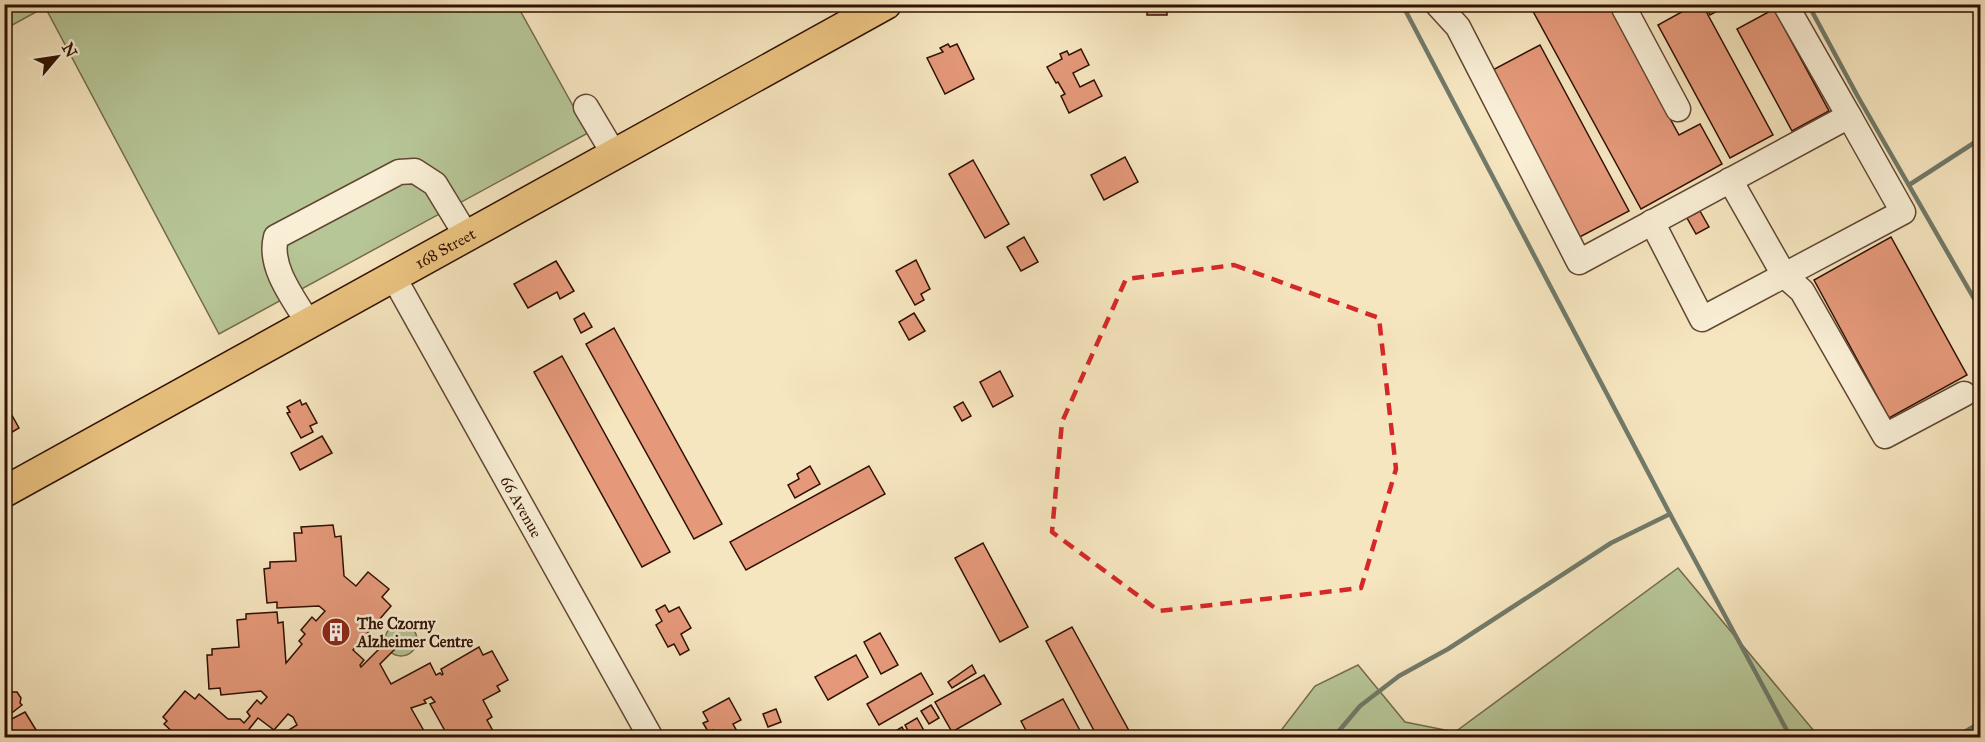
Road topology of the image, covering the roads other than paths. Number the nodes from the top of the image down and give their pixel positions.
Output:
1 (886, 4) edge
2 (1437, 4) edge
3 (1630, 4) edge
4 (1785, 4) edge
5 (586, 107) dead end
6 (1678, 109) dead end
7 (1849, 116) junction
8 (614, 154) junction
9 (1730, 180) junction
10 (1652, 222) junction
11 (466, 235) junction
12 (1784, 275) junction
13 (393, 276) junction
14 (309, 324) junction
15 (1964, 394) dead end
16 (4, 492) edge
17 (651, 738) edge

1 - 8 main road, 168 Street
2 - 10 street
3 - 6 street
4 - 7 street
5 - 8 street
7 - 9 street
7 - 12 street
8 - 11 main road, 168 Street
9 - 10 street
9 - 12 street
10 - 12 street
11 - 13 main road, 168 Street
11 - 14 street
12 - 15 street
13 - 14 main road, 168 Street
13 - 17 street, 66 Avenue
14 - 16 main road, 168 Street

